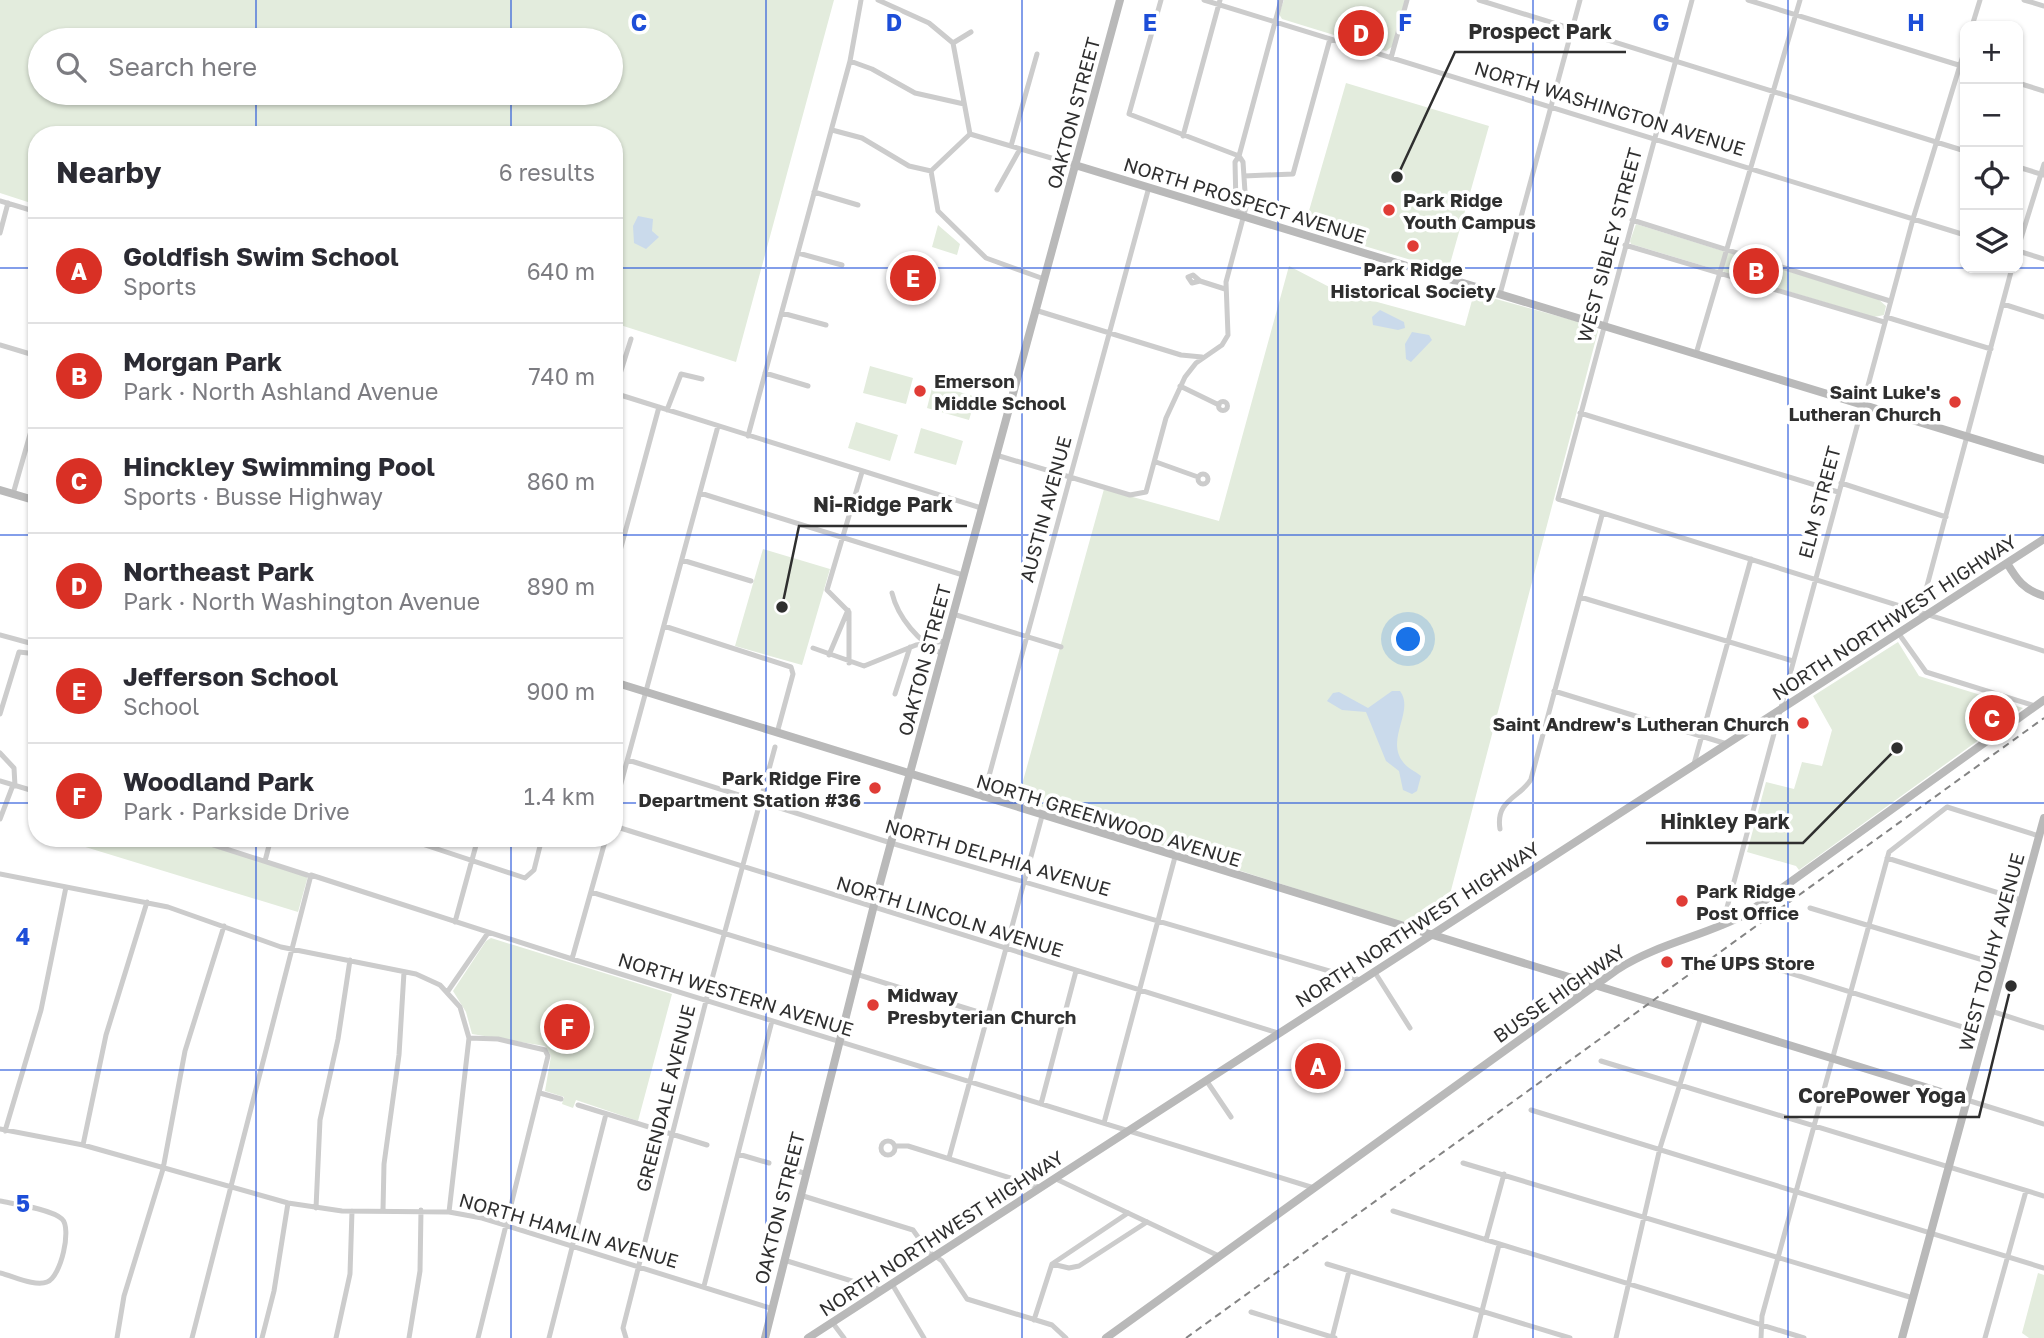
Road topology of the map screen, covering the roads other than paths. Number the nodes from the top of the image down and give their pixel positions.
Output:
1 (861, 0) edge
2 (878, 0) edge
3 (1120, 0) edge
4 (1161, 0) edge
5 (1205, 0) edge
6 (1280, 0) edge
7 (1407, 0) edge
8 (1479, 0) edge
9 (1580, 0) edge
10 (1692, 0) edge
11 (1748, 0) edge
12 (1800, 0) edge
13 (1980, 0) edge
14 (2024, 0) edge
15 (1220, 2) edge
16 (2044, 6) edge
17 (1795, 15) junction
18 (1974, 21) edge
19 (1274, 22) junction
20 (1572, 28) junction
21 (971, 32) dead end
22 (1330, 39) junction
23 (953, 43) junction
24 (1037, 54) dead end
25 (1391, 58) junction
26 (850, 61) junction
27 (1675, 61) junction
28 (1960, 65) edge
29 (1960, 75) edge
30 (2021, 84) edge
31 (2044, 91) edge
32 (1772, 92) junction
33 (964, 104) junction
34 (1551, 106) junction
35 (832, 130) junction
36 (970, 134) junction
37 (1183, 136) junction
38 (1654, 138) junction
39 (1937, 142) junction
40 (1011, 146) junction
41 (1020, 149) junction
42 (1960, 149) edge
43 (1239, 156) junction
44 (2044, 164) edge
45 (1075, 165) junction
46 (1750, 168) junction
47 (2023, 169) edge
48 (931, 171) junction
49 (2042, 175) edge
50 (1235, 176) junction
51 (1244, 176) junction
52 (1149, 187) junction
53 (997, 190) dead end
54 (814, 192) junction
55 (0, 201) edge
56 (8, 203) junction
57 (858, 205) dead end
58 (28, 209) edge
59 (1243, 215) junction
60 (1913, 219) junction
61 (1632, 220) junction
62 (0, 233) edge
63 (1960, 233) edge
64 (2023, 234) edge
65 (1625, 244) junction
66 (1726, 250) junction
67 (2023, 252) edge
68 (798, 253) junction
69 (2044, 259) edge
70 (842, 265) dead end
71 (1720, 273) junction
72 (2011, 273) edge
73 (1044, 279) junction
74 (1200, 281) dead end
75 (1226, 289) junction
76 (1500, 294) junction
77 (1890, 301) junction
78 (2003, 304) junction
79 (1035, 310) junction
80 (782, 313) junction
81 (2044, 317) edge
82 (1885, 320) junction
83 (826, 325) dead end
84 (1603, 326) junction
85 (1109, 332) junction
86 (631, 339) dead end
87 (0, 345) edge
88 (1991, 349) junction
89 (28, 353) edge
90 (1696, 354) junction
91 (1181, 355) junction
92 (1205, 357) junction
93 (623, 364) edge
94 (1188, 372) junction
95 (765, 373) junction
96 (702, 379) dead end
97 (808, 386) dead end
98 (1180, 386) junction
99 (623, 396) edge
100 (1219, 405) dead end
101 (1862, 405) junction
102 (659, 407) junction
103 (667, 410) junction
104 (1580, 413) junction
105 (718, 426) junction
106 (748, 436) junction
107 (1967, 437) junction
108 (28, 442) edge
109 (996, 455) junction
110 (2044, 460) edge
111 (1156, 462) junction
112 (862, 472) junction
113 (1198, 477) dead end
114 (1070, 478) junction
115 (1841, 483) junction
116 (0, 490) edge
117 (1838, 492) junction
118 (701, 493) junction
119 (13, 494) junction
120 (28, 498) edge
121 (981, 508) junction
122 (1602, 515) junction
123 (1946, 517) junction
124 (844, 538) junction
125 (2044, 539) edge
126 (623, 540) edge
127 (1751, 559) junction
128 (682, 560) junction
129 (2007, 563) junction
130 (963, 575) junction
131 (1815, 579) junction
132 (751, 581) dead end
133 (891, 593) dead end
134 (2044, 596) edge
135 (1580, 597) junction
136 (848, 610) junction
137 (1924, 613) junction
138 (953, 614) junction
139 (664, 626) junction
140 (1899, 634) junction
141 (0, 635) edge
142 (1026, 637) junction
143 (945, 641) junction
144 (1728, 642) junction
145 (28, 643) edge
146 (925, 643) junction
147 (910, 647) junction
148 (1061, 647) dead end
149 (814, 648) dead end
150 (2044, 651) edge
151 (28, 653) edge
152 (942, 654) junction
153 (829, 655) junction
154 (1793, 661) junction
155 (849, 663) junction
156 (623, 685) edge
157 (1554, 691) junction
158 (646, 692) junction
159 (895, 694) dead end
160 (2044, 700) edge
161 (2035, 706) junction
162 (1779, 710) junction
163 (0, 714) edge
164 (777, 733) junction
165 (1701, 736) junction
166 (1727, 744) junction
167 (775, 747) dead end
168 (0, 753) edge
169 (628, 760) junction
170 (1694, 764) junction
171 (908, 775) junction
172 (623, 778) edge
173 (0, 781) edge
174 (14, 785) junction
175 (28, 789) edge
176 (983, 798) junction
177 (760, 801) junction
178 (1042, 816) junction
179 (2044, 818) edge
180 (0, 819) edge
181 (623, 829) edge
182 (1500, 829) dead end
183 (2042, 836) edge
184 (891, 842) junction
185 (221, 847) edge
186 (269, 847) edge
187 (432, 847) edge
188 (476, 847) edge
189 (540, 847) edge
190 (604, 847) edge
191 (1175, 857) junction
192 (1887, 859) junction
193 (472, 860) junction
194 (265, 861) junction
195 (742, 868) junction
196 (0, 874) edge
197 (309, 875) junction
198 (1023, 881) junction
199 (66, 887) junction
200 (591, 892) junction
201 (2021, 900) junction
202 (147, 902) junction
203 (1810, 908) dead end
204 (873, 909) junction
205 (1158, 920) junction
206 (455, 922) junction
207 (1869, 925) junction
208 (224, 926) junction
209 (1722, 926) junction
210 (488, 933) junction
211 (724, 933) junction
212 (1429, 935) junction
213 (291, 949) junction
214 (1006, 949) junction
215 (1738, 957) dead end
216 (572, 959) junction
217 (350, 960) junction
218 (2003, 966) junction
219 (1618, 969) junction
220 (1076, 971) junction
221 (1374, 971) junction
222 (404, 972) junction
223 (855, 975) junction
224 (1564, 976) junction
225 (1360, 980) junction
226 (1594, 986) junction
227 (1139, 990) junction
228 (1616, 990) junction
229 (448, 991) junction
230 (1851, 992) junction
231 (706, 1000) junction
232 (1567, 1005) junction
233 (1676, 1010) junction
234 (1991, 1011) junction
235 (988, 1016) junction
236 (1701, 1017) junction
237 (772, 1021) junction
238 (1410, 1028) dead end
239 (2044, 1028) edge
240 (1278, 1033) junction
241 (1985, 1034) junction
242 (470, 1038) junction
243 (838, 1042) junction
244 (1833, 1059) junction
245 (1601, 1062) dead end
246 (1206, 1080) junction
247 (970, 1082) junction
248 (1678, 1084) junction
249 (540, 1093) junction
250 (561, 1099) dead end
251 (1967, 1100) junction
252 (1041, 1104) junction
253 (578, 1105) dead end
254 (1531, 1110) dead end
255 (606, 1114) junction
256 (1231, 1117) dead end
257 (2044, 1122) edge
258 (1104, 1123) junction
259 (1815, 1125) junction
260 (2, 1130) edge
261 (1128, 1131) junction
262 (672, 1135) junction
263 (83, 1145) junction
264 (707, 1145) dead end
265 (895, 1146) dead end
266 (1660, 1148) junction
267 (738, 1154) junction
268 (950, 1158) junction
269 (769, 1163) dead end
270 (1463, 1163) dead end
271 (783, 1167) dead end
272 (1949, 1167) junction
273 (163, 1169) junction
274 (804, 1173) junction
275 (1504, 1174) junction
276 (1054, 1178) junction
277 (1040, 1188) junction
278 (1314, 1188) junction
279 (230, 1189) junction
280 (1797, 1191) junction
281 (2026, 1191) junction
282 (799, 1194) junction
283 (2044, 1196) edge
284 (0, 1201) edge
285 (288, 1203) junction
286 (316, 1208) junction
287 (383, 1210) junction
288 (421, 1210) junction
289 (352, 1211) junction
290 (1393, 1211) dead end
291 (449, 1212) junction
292 (1128, 1213) junction
293 (1643, 1217) junction
294 (1147, 1222) junction
295 (506, 1225) junction
296 (1931, 1233) junction
297 (1486, 1240) junction
298 (572, 1245) junction
299 (1499, 1245) junction
300 (935, 1256) junction
301 (1219, 1256) junction
302 (2007, 1257) junction
303 (1778, 1258) junction
304 (782, 1259) junction
305 (1052, 1264) junction
306 (1327, 1264) dead end
307 (639, 1266) junction
308 (2044, 1268) edge
309 (1349, 1271) junction
310 (0, 1273) edge
311 (891, 1284) junction
312 (1627, 1285) junction
313 (704, 1286) junction
314 (881, 1290) junction
315 (1913, 1298) junction
316 (770, 1308) junction
317 (1481, 1311) junction
318 (1251, 1312) dead end
319 (1034, 1320) junction
320 (832, 1322) junction
321 (1762, 1325) junction
322 (763, 1335) edge
323 (625, 1337) edge
324 (117, 1338) edge
325 (192, 1338) edge
326 (262, 1338) edge
327 (336, 1338) edge
328 (410, 1338) edge
329 (478, 1338) edge
330 (549, 1338) edge
331 (808, 1338) edge
332 (844, 1338) edge
333 (924, 1338) edge
334 (1066, 1338) edge
335 (1106, 1338) edge
336 (1333, 1338) edge
337 (1475, 1338) edge
338 (1570, 1338) edge
339 (1616, 1338) edge
340 (1761, 1338) edge
341 (1804, 1338) edge
342 (1902, 1338) edge
343 (1985, 1338) edge

1 - 26 street
2 - 23 street
3 - 45 main road, OAKTON STREET
4 - 37 street
5 - 15 street, NORTH WASHINGTON AVENUE
6 - 19 street
7 - 25 street
8 - 20 street
9 - 20 street
10 - 27 street, WEST SIBLEY STREET
11 - 17 street
12 - 17 street
13 - 18 street
14 - 16 street
15 - 19 street, NORTH WASHINGTON AVENUE
15 - 37 street
17 - 28 street
17 - 32 street
19 - 22 street, NORTH WASHINGTON AVENUE
19 - 43 street
20 - 27 street
20 - 34 street
21 - 23 street
22 - 25 street, NORTH WASHINGTON AVENUE
22 - 51 street
23 - 33 street
24 - 40 street
25 - 34 street, NORTH WASHINGTON AVENUE
26 - 33 street
26 - 35 street
27 - 32 street
27 - 38 street, WEST SIBLEY STREET
29 - 39 street, ELM STREET
30 - 31 street
32 - 39 street
32 - 46 street
33 - 36 street
34 - 38 street, NORTH WASHINGTON AVENUE
34 - 76 street
35 - 48 street
35 - 54 street
36 - 40 street, NORTH PROSPECT AVENUE
36 - 48 street
37 - 43 street
38 - 46 street, NORTH WASHINGTON AVENUE
38 - 61 street, WEST SIBLEY STREET
39 - 42 street
39 - 60 street, ELM STREET
40 - 41 street, NORTH PROSPECT AVENUE
41 - 45 street, NORTH PROSPECT AVENUE
41 - 53 street
43 - 50 street
43 - 51 street
44 - 49 street
45 - 52 main road, NORTH PROSPECT AVENUE
45 - 73 main road, OAKTON STREET
46 - 60 street, NORTH WASHINGTON AVENUE
46 - 66 street
47 - 49 street
48 - 73 street
49 - 64 street
50 - 51 street
50 - 59 street
51 - 59 street
52 - 59 main road, NORTH PROSPECT AVENUE
52 - 85 street, AUSTIN AVENUE
54 - 57 street
54 - 68 street
55 - 56 street
56 - 58 street
56 - 62 street
59 - 75 street
59 - 76 main road, NORTH PROSPECT AVENUE
60 - 63 street, NORTH WASHINGTON AVENUE
60 - 77 street, ELM STREET
61 - 65 street, WEST SIBLEY STREET
61 - 66 street
65 - 71 street
65 - 84 street, WEST SIBLEY STREET
66 - 71 street
66 - 77 street
67 - 69 street
68 - 70 street
68 - 80 street
71 - 82 street
71 - 90 street
72 - 78 street
73 - 79 main road, OAKTON STREET
74 - 75 street
75 - 92 street
76 - 84 main road, NORTH PROSPECT AVENUE
77 - 82 street, ELM STREET
78 - 81 street
78 - 88 street
79 - 85 street
79 - 109 main road, OAKTON STREET
80 - 83 street
80 - 95 street
82 - 88 street
82 - 101 street, ELM STREET
84 - 90 main road, NORTH PROSPECT AVENUE
84 - 104 street, WEST SIBLEY STREET
85 - 91 street
85 - 114 street, AUSTIN AVENUE
86 - 93 street
87 - 89 street
88 - 107 street
90 - 101 main road, NORTH PROSPECT AVENUE
91 - 92 street
91 - 94 street
92 - 94 street
94 - 98 street
95 - 97 street
95 - 106 street
96 - 103 street
98 - 100 street
98 - 111 street
99 - 102 street
101 - 107 main road, NORTH PROSPECT AVENUE
101 - 115 street, ELM STREET
102 - 103 street
102 - 126 street
103 - 105 street
104 - 117 street
104 - 122 street, WEST SIBLEY STREET
105 - 106 street
105 - 118 street
106 - 112 street
107 - 110 main road, NORTH PROSPECT AVENUE
107 - 123 street
108 - 119 street
109 - 114 street
109 - 121 main road, OAKTON STREET
111 - 113 street
111 - 114 street
112 - 121 street
112 - 124 street
114 - 142 street, AUSTIN AVENUE
115 - 117 street, ELM STREET
115 - 123 street
116 - 119 main road
117 - 131 street, ELM STREET
118 - 124 street
118 - 128 street
119 - 120 main road
121 - 130 main road, OAKTON STREET
122 - 127 street
122 - 135 street
123 - 137 street
124 - 130 street
124 - 136 street
125 - 129 main road, NORTH NORTHWEST HIGHWAY
127 - 131 street
127 - 144 street
128 - 132 street
128 - 139 street
129 - 134 main road
129 - 137 main road, NORTH NORTHWEST HIGHWAY
130 - 138 main road, OAKTON STREET
131 - 137 street
131 - 154 street, ELM STREET
133 - 146 street
135 - 144 street
135 - 157 street
136 - 153 street
136 - 155 street
137 - 140 main road, NORTH NORTHWEST HIGHWAY
137 - 150 street
138 - 142 street
138 - 143 main road, OAKTON STREET
139 - 158 street
139 - 164 street
140 - 161 street
140 - 162 main road, NORTH NORTHWEST HIGHWAY
141 - 145 street
142 - 148 street
142 - 176 street, AUSTIN AVENUE
143 - 146 street
143 - 152 main road, OAKTON STREET
144 - 154 street
144 - 165 street
146 - 147 street
146 - 152 street
147 - 155 street
147 - 159 street
149 - 153 street
151 - 163 street
152 - 171 main road, OAKTON STREET
153 - 155 street
154 - 162 street, ELM STREET
156 - 158 main road, NORTH GREENWOOD AVENUE
157 - 165 street
157 - 182 street
158 - 164 main road, NORTH GREENWOOD AVENUE
158 - 169 street
160 - 161 main road, BUSSE HIGHWAY
161 - 209 main road, BUSSE HIGHWAY
162 - 166 main road, NORTH NORTHWEST HIGHWAY
162 - 209 street, ELM STREET
164 - 171 main road, NORTH GREENWOOD AVENUE
165 - 166 street
165 - 170 street
166 - 170 main road, NORTH NORTHWEST HIGHWAY
167 - 177 street, GREENDALE AVENUE
168 - 174 street
169 - 172 street
169 - 177 street, NORTH DELPHIA AVENUE
170 - 212 main road, NORTH NORTHWEST HIGHWAY
171 - 176 main road, NORTH GREENWOOD AVENUE
171 - 184 main road, OAKTON STREET
173 - 174 street
174 - 175 street
174 - 180 street
176 - 178 main road, NORTH GREENWOOD AVENUE
177 - 184 street, NORTH DELPHIA AVENUE
177 - 195 street, GREENDALE AVENUE
178 - 191 main road, NORTH GREENWOOD AVENUE
178 - 198 street
179 - 183 main road, WEST TOUHY AVENUE
181 - 195 street, NORTH LINCOLN AVENUE
183 - 192 street
183 - 201 main road, WEST TOUHY AVENUE
184 - 198 street, NORTH DELPHIA AVENUE
184 - 204 main road, OAKTON STREET
185 - 194 street, NORTH WESTERN AVENUE
186 - 194 street
187 - 193 street
188 - 193 street
189 - 193 street
190 - 200 street
191 - 205 street
191 - 212 main road, NORTH GREENWOOD AVENUE
192 - 201 street
192 - 207 street
193 - 206 street
194 - 197 street, NORTH WESTERN AVENUE
195 - 204 street, NORTH LINCOLN AVENUE
195 - 211 street, GREENDALE AVENUE
196 - 199 street
197 - 206 street, NORTH WESTERN AVENUE
197 - 213 street
198 - 205 street, NORTH DELPHIA AVENUE
198 - 214 street
199 - 202 street
199 - 260 street
200 - 211 street
200 - 216 street
201 - 218 main road, WEST TOUHY AVENUE
202 - 208 street
202 - 263 street
203 - 207 street
204 - 214 street, NORTH LINCOLN AVENUE
204 - 223 main road, OAKTON STREET
205 - 225 street, NORTH DELPHIA AVENUE
205 - 227 street
206 - 210 street, NORTH WESTERN AVENUE
207 - 218 street
207 - 230 street
208 - 213 street
208 - 273 street
209 - 219 main road, BUSSE HIGHWAY
210 - 216 street, NORTH WESTERN AVENUE
210 - 229 street
211 - 223 street
211 - 231 street, GREENDALE AVENUE
212 - 221 main road, NORTH NORTHWEST HIGHWAY
212 - 224 main road, NORTH GREENWOOD AVENUE
213 - 217 street
213 - 279 street
214 - 220 street, NORTH LINCOLN AVENUE
214 - 235 street
215 - 230 street
216 - 231 street, NORTH WESTERN AVENUE
217 - 222 street
217 - 286 street
218 - 234 main road, WEST TOUHY AVENUE
219 - 226 main road, BUSSE HIGHWAY
219 - 228 main road
220 - 227 street, NORTH LINCOLN AVENUE
220 - 252 street
221 - 225 main road, NORTH NORTHWEST HIGHWAY
221 - 238 street
222 - 229 street
222 - 287 street
223 - 235 street
223 - 243 main road, OAKTON STREET
224 - 226 main road, NORTH GREENWOOD AVENUE
224 - 232 main road
225 - 240 main road, NORTH NORTHWEST HIGHWAY
226 - 228 main road, NORTH GREENWOOD AVENUE
226 - 232 main road, BUSSE HIGHWAY
226 - 233 main road, NORTH GREENWOOD AVENUE
227 - 240 street, NORTH LINCOLN AVENUE
227 - 258 street
228 - 233 main road, NORTH GREENWOOD AVENUE
229 - 242 street
230 - 241 street
230 - 244 street
231 - 237 street, NORTH WESTERN AVENUE
231 - 262 street, GREENDALE AVENUE
232 - 278 main road, BUSSE HIGHWAY
233 - 236 main road, NORTH GREENWOOD AVENUE
234 - 239 street
234 - 241 main road, WEST TOUHY AVENUE
235 - 247 street
236 - 244 main road, NORTH GREENWOOD AVENUE
236 - 248 street
237 - 243 street, NORTH WESTERN AVENUE
237 - 267 street
240 - 246 main road, NORTH NORTHWEST HIGHWAY
241 - 251 main road, WEST TOUHY AVENUE
242 - 249 street
242 - 291 street
243 - 247 street, NORTH WESTERN AVENUE
243 - 274 main road, OAKTON STREET
244 - 251 main road, NORTH GREENWOOD AVENUE
244 - 259 street
245 - 248 street
246 - 256 street
246 - 261 main road, NORTH NORTHWEST HIGHWAY
247 - 252 street, NORTH WESTERN AVENUE
247 - 268 street
248 - 259 street
248 - 266 street
249 - 250 street
249 - 295 street
251 - 257 street
251 - 272 main road, WEST TOUHY AVENUE
252 - 258 street, NORTH WESTERN AVENUE
253 - 255 street
254 - 266 street
255 - 262 street
255 - 298 street
258 - 261 street, NORTH WESTERN AVENUE
259 - 272 street
259 - 280 street
260 - 263 street, NORTH HAMLIN AVENUE
261 - 276 main road, NORTH NORTHWEST HIGHWAY
261 - 278 street, NORTH WESTERN AVENUE
262 - 264 street
262 - 307 street, GREENDALE AVENUE
263 - 273 street, NORTH HAMLIN AVENUE
265 - 268 street
266 - 280 street
266 - 293 street
267 - 269 street
267 - 313 street
268 - 277 street
270 - 275 street
271 - 274 street
272 - 281 street
272 - 296 main road, WEST TOUHY AVENUE
273 - 279 street, NORTH HAMLIN AVENUE
273 - 324 street
274 - 282 main road, OAKTON STREET
275 - 293 street
275 - 297 street
276 - 277 main road, NORTH NORTHWEST HIGHWAY
276 - 292 street
277 - 300 main road, NORTH NORTHWEST HIGHWAY
278 - 301 main road, BUSSE HIGHWAY
279 - 285 street, NORTH HAMLIN AVENUE
279 - 325 street
280 - 296 street
280 - 303 street
281 - 283 street
281 - 302 street
282 - 300 street
282 - 304 main road, OAKTON STREET
284 - 310 street
285 - 286 street, NORTH HAMLIN AVENUE
285 - 326 street
286 - 289 street, NORTH HAMLIN AVENUE
287 - 288 street, NORTH HAMLIN AVENUE
287 - 289 street, NORTH HAMLIN AVENUE
288 - 291 street, NORTH HAMLIN AVENUE
288 - 328 street
289 - 327 street
290 - 297 street
291 - 295 street, NORTH HAMLIN AVENUE
292 - 294 street
292 - 305 street
293 - 303 street
293 - 312 street
294 - 301 street
294 - 305 street
295 - 298 street, NORTH HAMLIN AVENUE
295 - 329 street
296 - 302 street
296 - 315 main road, WEST TOUHY AVENUE
297 - 299 street
298 - 307 street, NORTH HAMLIN AVENUE
298 - 330 street
299 - 312 street
299 - 317 street
300 - 311 main road, NORTH NORTHWEST HIGHWAY
300 - 319 street
301 - 335 main road, BUSSE HIGHWAY
302 - 308 street
302 - 343 street
303 - 315 street
303 - 321 street
304 - 314 street
304 - 316 main road, OAKTON STREET
305 - 319 street
306 - 309 street
307 - 313 street, NORTH HAMLIN AVENUE
307 - 323 street, GREENDALE AVENUE
309 - 317 street
309 - 336 street
311 - 314 main road, NORTH NORTHWEST HIGHWAY
311 - 333 street
312 - 321 street
312 - 339 street
313 - 316 street, NORTH HAMLIN AVENUE
314 - 320 main road, NORTH NORTHWEST HIGHWAY
315 - 342 main road, WEST TOUHY AVENUE
316 - 322 main road, OAKTON STREET
317 - 337 street
317 - 338 street
318 - 336 street
319 - 334 street
320 - 331 main road, NORTH NORTHWEST HIGHWAY
320 - 332 street
321 - 340 street
321 - 341 street

